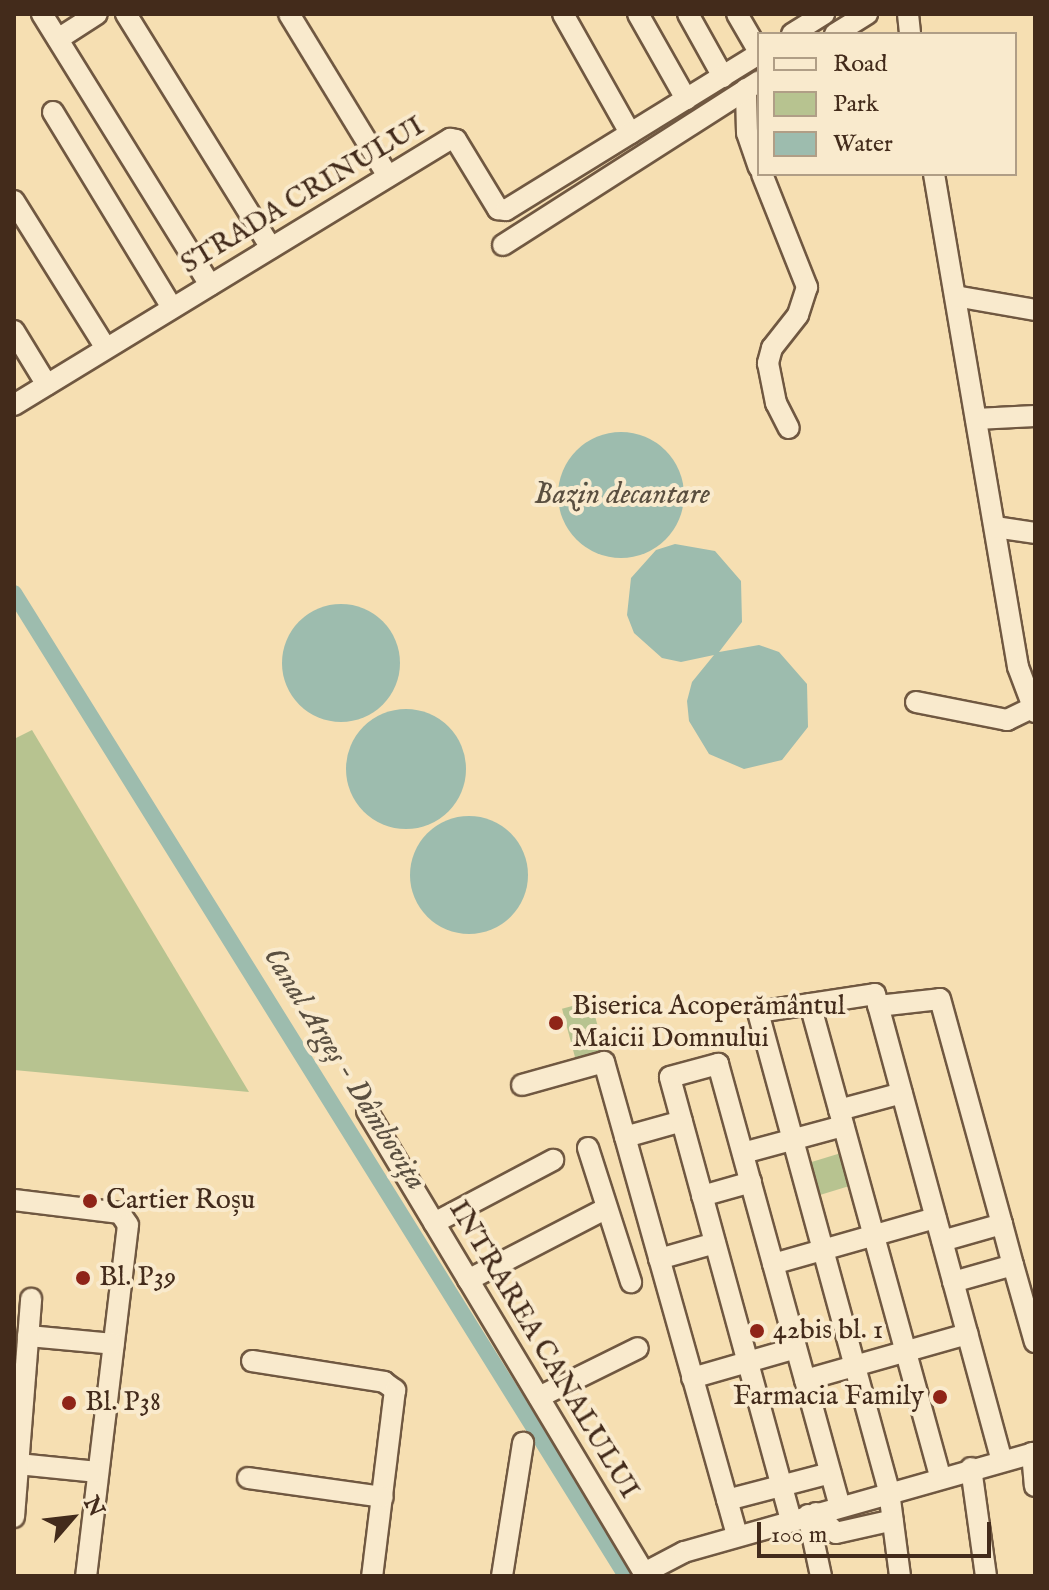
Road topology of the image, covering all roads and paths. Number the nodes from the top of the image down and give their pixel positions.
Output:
1 (42, 14) edge
2 (97, 14) edge
3 (126, 14) edge
4 (289, 14) edge
5 (563, 14) edge
6 (638, 14) edge
7 (688, 14) edge
8 (737, 14) edge
9 (824, 14) edge
10 (867, 14) edge
11 (795, 32) edge
12 (838, 32) edge
13 (58, 39) junction
14 (757, 49) edge
15 (757, 54) edge
16 (723, 77) junction
17 (752, 85) edge
18 (686, 99) junction
19 (53, 112) dead end
20 (630, 133) junction
21 (757, 161) edge
22 (388, 176) junction
23 (763, 176) edge
24 (934, 176) edge
25 (14, 201) edge
26 (503, 245) dead end
27 (271, 248) junction
28 (210, 285) junction
29 (955, 296) junction
30 (172, 308) junction
31 (1035, 310) edge
32 (14, 331) edge
33 (106, 348) junction
34 (47, 385) junction
35 (14, 405) edge
36 (1035, 416) edge
37 (976, 419) junction
38 (789, 428) dead end
39 (995, 527) junction
40 (1035, 533) edge
41 (916, 702) dead end
42 (1033, 710) edge
43 (810, 1004) junction
44 (878, 1006) junction
45 (522, 1085) dead end
46 (902, 1093) junction
47 (367, 1111) dead end
48 (841, 1118) junction
49 (682, 1121) junction
50 (625, 1137) junction
51 (793, 1140) junction
52 (588, 1148) dead end
53 (743, 1153) junction
54 (553, 1160) dead end
55 (751, 1182) junction
56 (702, 1196) junction
57 (14, 1200) edge
58 (605, 1209) junction
59 (936, 1218) junction
60 (434, 1223) junction
61 (1002, 1224) junction
62 (873, 1236) junction
63 (942, 1241) junction
64 (715, 1243) junction
65 (823, 1250) junction
66 (659, 1259) junction
67 (773, 1264) junction
68 (1013, 1265) junction
69 (468, 1280) junction
70 (631, 1282) dead end
71 (953, 1282) junction
72 (31, 1299) dead end
73 (23, 1331) edge
74 (968, 1334) junction
75 (1035, 1342) edge
76 (114, 1344) junction
77 (638, 1348) dead end
78 (796, 1348) junction
79 (906, 1352) junction
80 (252, 1361) dead end
81 (747, 1362) junction
82 (855, 1366) junction
83 (692, 1378) junction
84 (805, 1380) junction
85 (539, 1397) junction
86 (523, 1443) dead end
87 (1034, 1453) edge
88 (1002, 1460) junction
89 (18, 1464) junction
90 (971, 1468) junction
91 (98, 1472) junction
92 (831, 1473) junction
93 (940, 1476) junction
94 (248, 1478) dead end
95 (782, 1486) junction
96 (1035, 1486) edge
97 (889, 1491) junction
98 (383, 1497) junction
99 (727, 1500) junction
100 (840, 1506) junction
101 (805, 1516) junction
102 (14, 1517) edge
103 (893, 1520) junction
104 (737, 1536) junction
105 (645, 1574) edge
106 (86, 1576) edge
107 (372, 1576) edge
108 (502, 1576) edge
109 (821, 1576) edge
110 (900, 1576) edge
111 (986, 1576) edge

1 - 13 street
2 - 13 street
3 - 27 street
4 - 22 street
5 - 20 street
6 - 18 street
7 - 16 street
8 - 14 street
9 - 11 street
10 - 12 street
13 - 28 street
15 - 16 street, STRADA CRINULUI
16 - 18 street, STRADA CRINULUI
17 - 21 street
17 - 26 street
18 - 20 street, STRADA CRINULUI
19 - 30 street
20 - 22 street, STRADA CRINULUI
22 - 27 street, STRADA CRINULUI
23 - 38 street
24 - 29 street
25 - 33 street
27 - 28 street, STRADA CRINULUI
28 - 30 street, STRADA CRINULUI
29 - 31 street
29 - 37 street
30 - 33 street, STRADA CRINULUI
32 - 34 street
33 - 34 street, STRADA CRINULUI
34 - 35 street, STRADA CRINULUI
36 - 37 street
37 - 39 street
39 - 40 street
39 - 42 street
41 - 42 street
43 - 44 street
43 - 48 street
43 - 51 street
44 - 46 street
44 - 61 street
45 - 50 street
46 - 48 street
46 - 59 street
47 - 60 street, INTRAREA CANALULUI
48 - 51 street
48 - 62 street
49 - 50 street
49 - 53 street
49 - 56 street
50 - 66 street
51 - 53 street
51 - 65 street
52 - 58 street
53 - 55 street
54 - 60 street
55 - 56 street
55 - 67 street
56 - 64 street
57 - 76 street
58 - 69 street
58 - 70 street
59 - 62 street
59 - 63 street
60 - 69 street, INTRAREA CANALULUI
61 - 63 street
61 - 68 street
62 - 65 street
62 - 79 street
63 - 71 street
64 - 66 street
64 - 81 street
65 - 67 street
65 - 82 street
66 - 83 street
67 - 78 street
68 - 71 street
68 - 75 street
69 - 85 street, INTRAREA CANALULUI
71 - 74 street
72 - 73 street
73 - 76 street
73 - 89 street
74 - 79 street
74 - 88 street
76 - 91 street
77 - 85 street
78 - 81 street
78 - 84 street
79 - 82 street
79 - 93 street
80 - 98 street
81 - 83 street
81 - 95 street
82 - 84 street
82 - 97 street
83 - 99 street
84 - 92 street
85 - 105 street, INTRAREA CANALULUI
86 - 108 street
87 - 88 street
87 - 96 street
88 - 90 street
89 - 91 street
89 - 102 street
90 - 93 street
90 - 111 street
91 - 106 street
92 - 95 street
92 - 100 street
93 - 97 street
94 - 98 street
95 - 99 street
95 - 101 street
97 - 100 street
97 - 103 street
98 - 107 street
99 - 104 street
100 - 101 street
101 - 103 street
101 - 104 street
101 - 109 street
103 - 110 street
104 - 105 street

